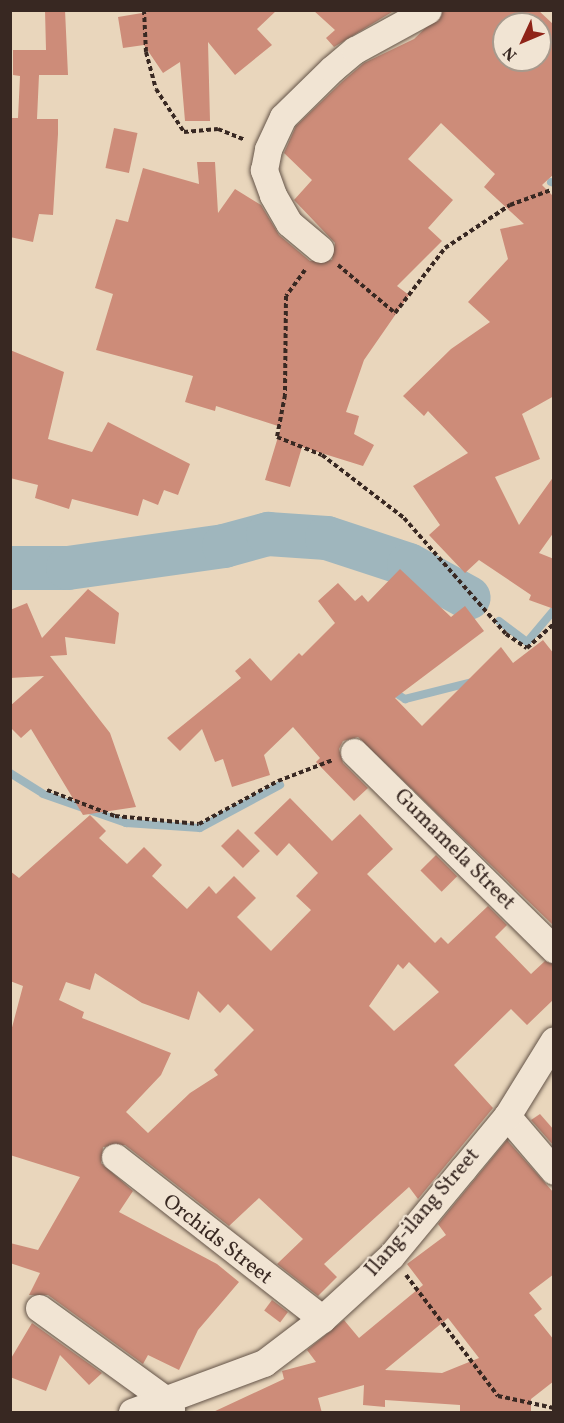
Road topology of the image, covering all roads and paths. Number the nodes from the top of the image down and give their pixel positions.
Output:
1 (144, 10) edge
2 (428, 10) edge
3 (268, 149) junction
4 (554, 189) edge
5 (320, 249) junction
6 (554, 624) edge
7 (354, 752) joint
8 (47, 790) dead end
9 (554, 948) edge
10 (554, 1040) edge
11 (507, 1116) junction
12 (115, 1157) dead end
13 (554, 1172) edge
14 (392, 1256) junction
15 (39, 1308) dead end
16 (322, 1319) junction
17 (168, 1405) edge
18 (554, 1408) edge
19 (132, 1413) edge

1 - 3 path
2 - 3 street
3 - 5 street
4 - 5 path
5 - 6 path
7 - 8 path
7 - 9 street, Gumamela Street
10 - 11 street, Ilang-ilang Street
11 - 13 street
11 - 14 street, Ilang-ilang Street
12 - 16 street, Orchids Street
14 - 16 street, Ilang-ilang Street
14 - 18 path
15 - 17 street
16 - 17 street, Ilang-ilang Street
17 - 19 street, Ilang-ilang Street

